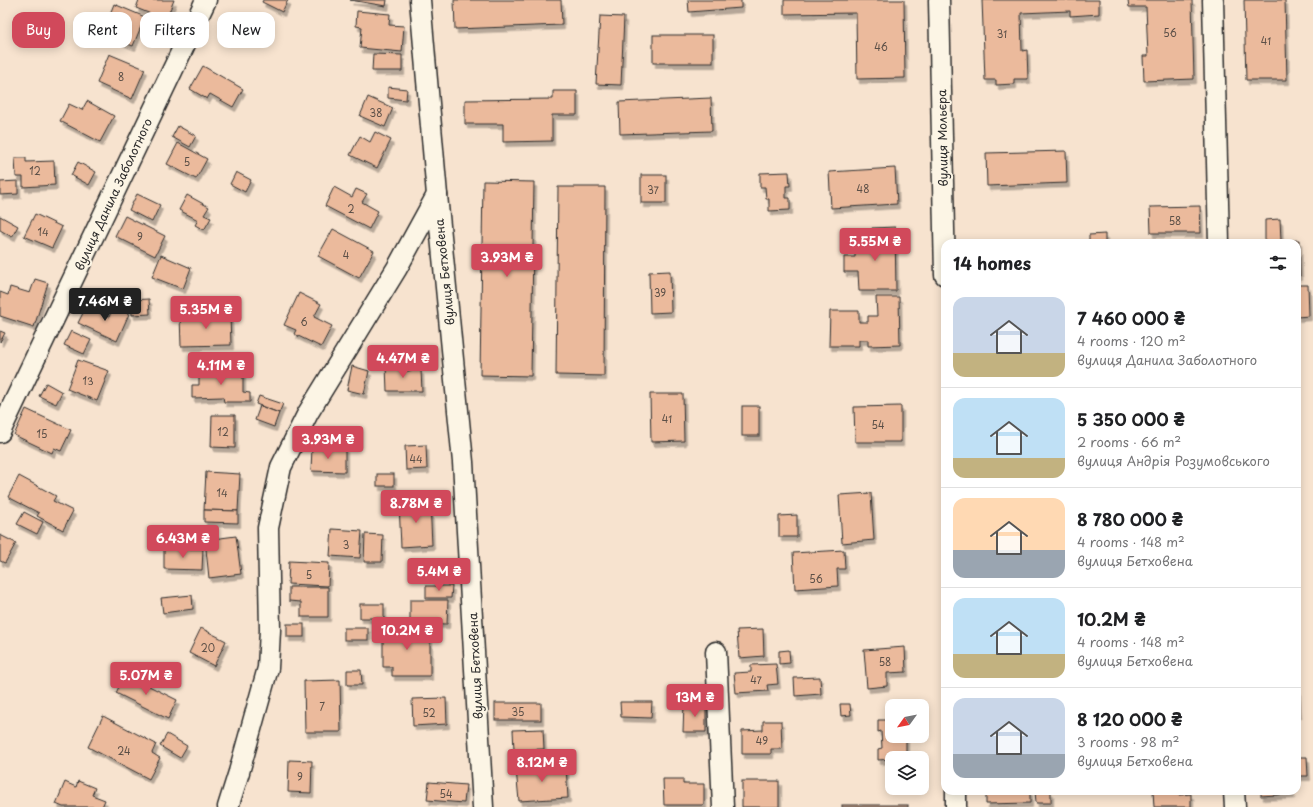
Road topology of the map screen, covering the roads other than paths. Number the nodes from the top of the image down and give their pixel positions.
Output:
1 (206, 0) edge
2 (420, 0) edge
3 (939, 0) edge
4 (1213, 0) edge
5 (437, 195) junction
6 (944, 239) edge
7 (1219, 239) edge
8 (0, 432) edge
9 (716, 652) dead end
10 (956, 795) edge
11 (1234, 795) edge
12 (228, 807) edge
13 (483, 807) edge
14 (723, 807) edge
15 (956, 807) edge
16 (1235, 807) edge

1 - 8 street, вулиця Данила Заболотного
2 - 5 street, вулиця Бетховена
3 - 6 street, вулиця Мольєра
4 - 7 street
5 - 12 street
5 - 13 street, вулиця Бетховена
9 - 14 street
10 - 15 street
11 - 16 street

